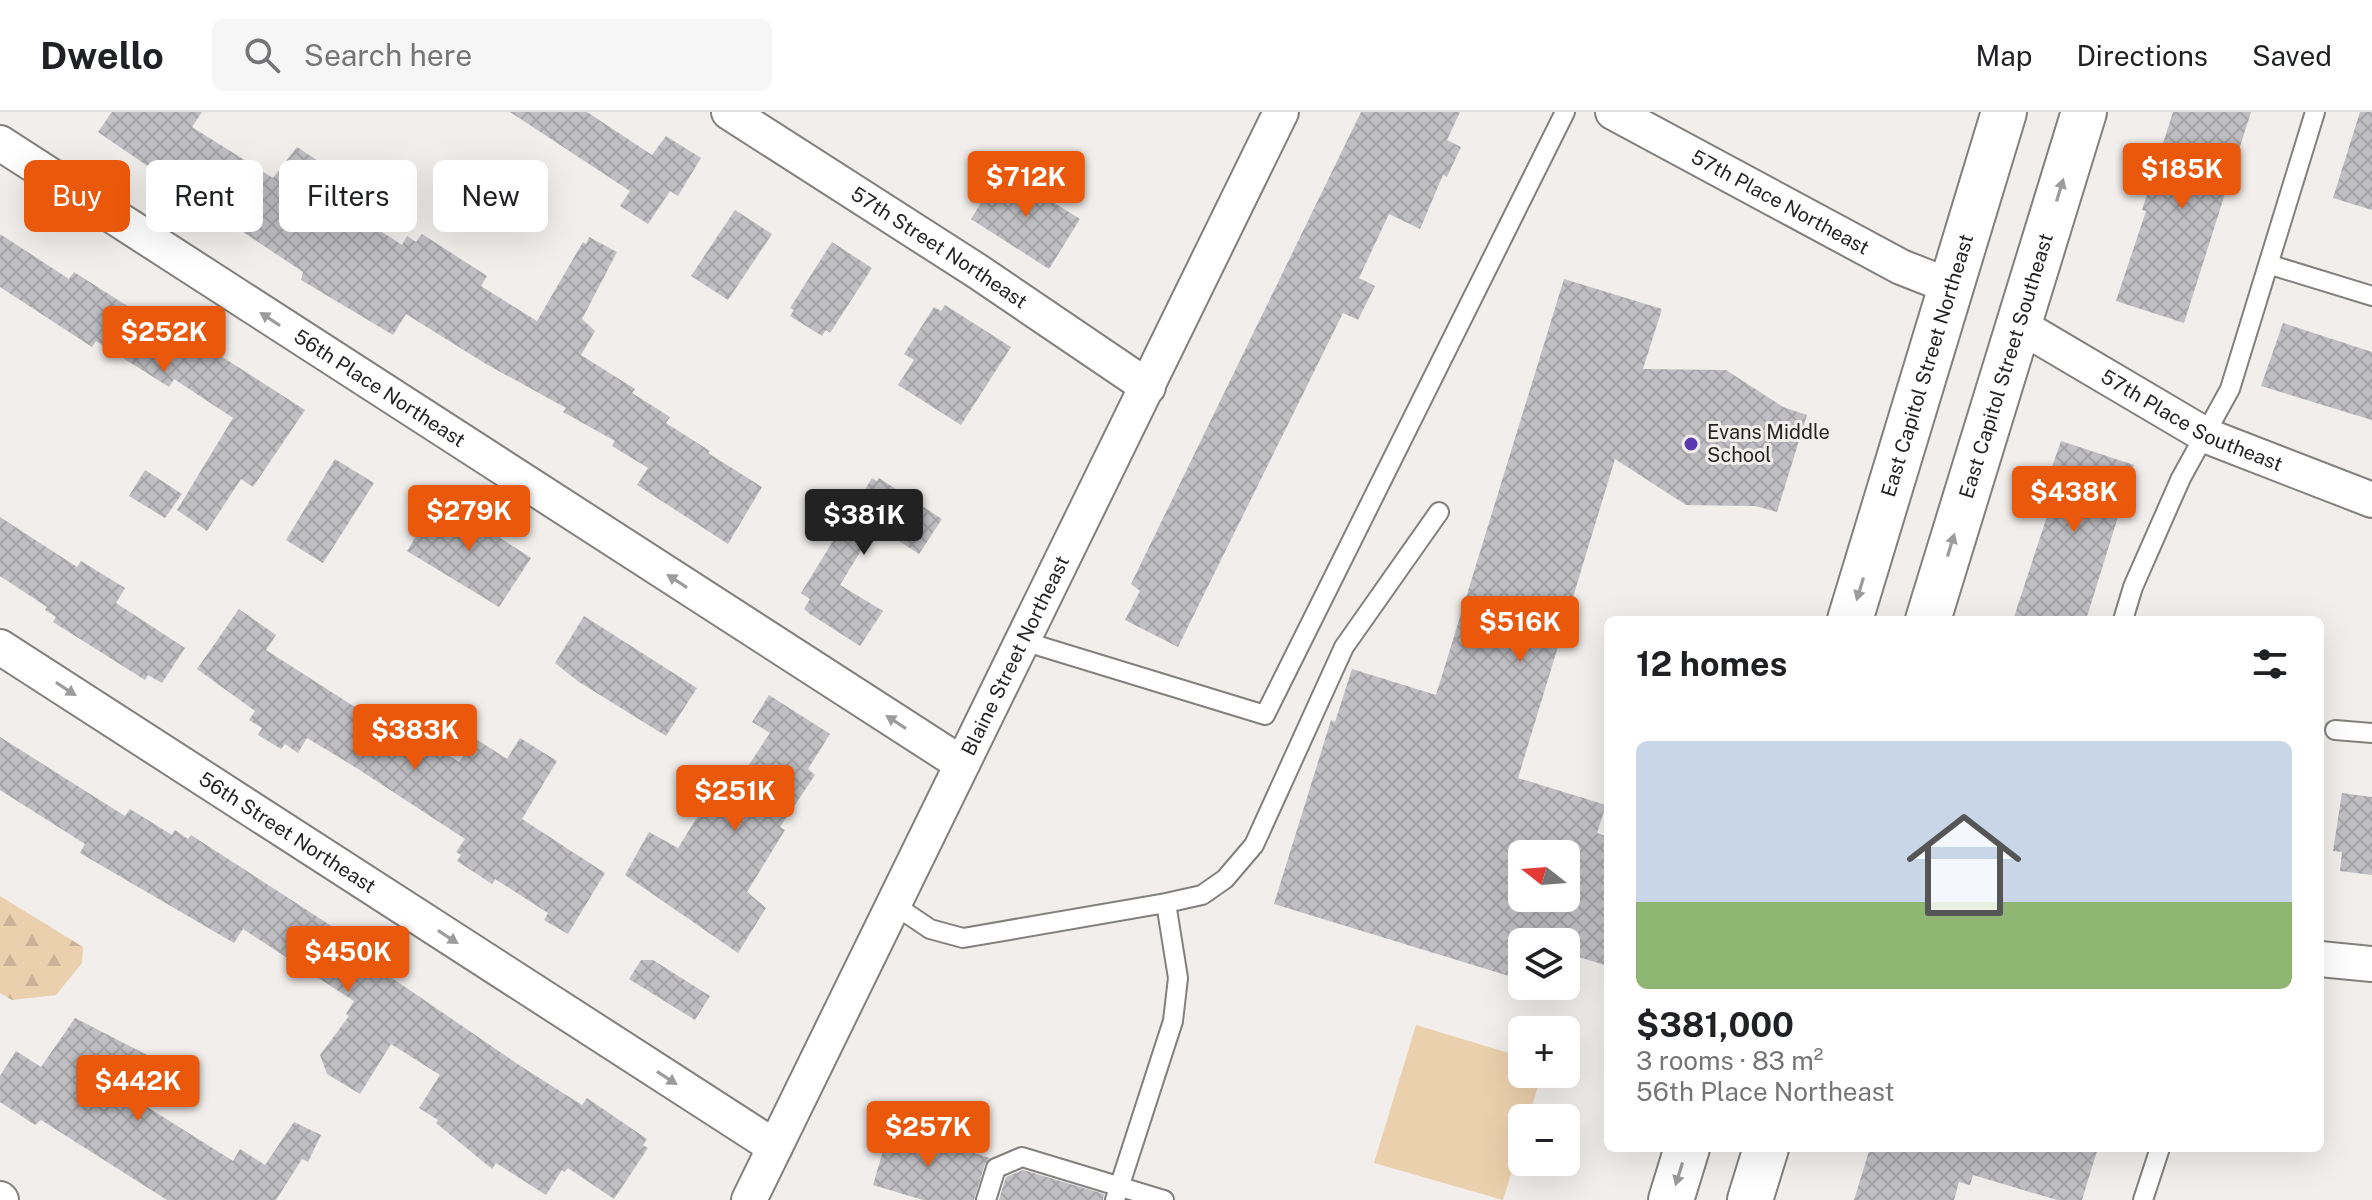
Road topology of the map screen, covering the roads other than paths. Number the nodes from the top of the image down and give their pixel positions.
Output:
1 (729, 112) edge
2 (1281, 112) edge
3 (1565, 112) edge
4 (1613, 112) edge
5 (2004, 112) edge
6 (2084, 112) edge
7 (2315, 112) edge
8 (0, 143) edge
9 (2271, 265) junction
10 (1952, 287) junction
11 (2372, 296) edge
12 (2019, 325) junction
13 (1148, 387) junction
14 (2207, 436) junction
15 (2372, 500) edge
16 (1439, 512) dead end
17 (1851, 616) edge
18 (1929, 616) edge
19 (2124, 616) edge
20 (1023, 641) junction
21 (0, 647) edge
22 (2335, 730) dead end
23 (2372, 733) edge
24 (962, 764) junction
25 (1166, 903) junction
26 (893, 904) junction
27 (2324, 959) edge
28 (2372, 964) edge
29 (775, 1147) junction
30 (1686, 1152) edge
31 (1765, 1152) edge
32 (2159, 1152) edge
33 (1118, 1193) edge
34 (749, 1200) edge
35 (986, 1200) edge
36 (1164, 1200) edge
37 (1671, 1200) edge
38 (1750, 1200) edge
39 (2143, 1200) edge

1 - 13 street, 57th Street Northeast
2 - 13 street, Blaine Street Northeast
3 - 20 lane
4 - 10 street, 57th Place Northeast
5 - 10 main road, East Capitol Street Northeast
12 -> 6 main road, East Capitol Street Southeast
7 - 9 lane
24 -> 8 street, 56th Place Northeast
9 - 11 lane
9 - 14 lane
10 -> 17 main road, East Capitol Street Northeast
12 - 14 street, 57th Place Southeast
18 -> 12 main road, East Capitol Street Southeast
13 - 20 street, Blaine Street Northeast
14 - 15 street, 57th Place Southeast
14 - 19 lane
16 - 25 lane
20 - 24 street, Blaine Street Northeast
21 -> 29 street, 56th Street Northeast
22 - 23 lane
24 - 26 street, Blaine Street Northeast
25 - 26 lane
25 - 33 lane
26 - 29 street, Blaine Street Northeast
27 - 28 street
29 - 34 street, Blaine Street Northeast
30 -> 37 main road
31 - 38 main road
32 - 39 lane
33 - 35 lane
33 - 36 lane

